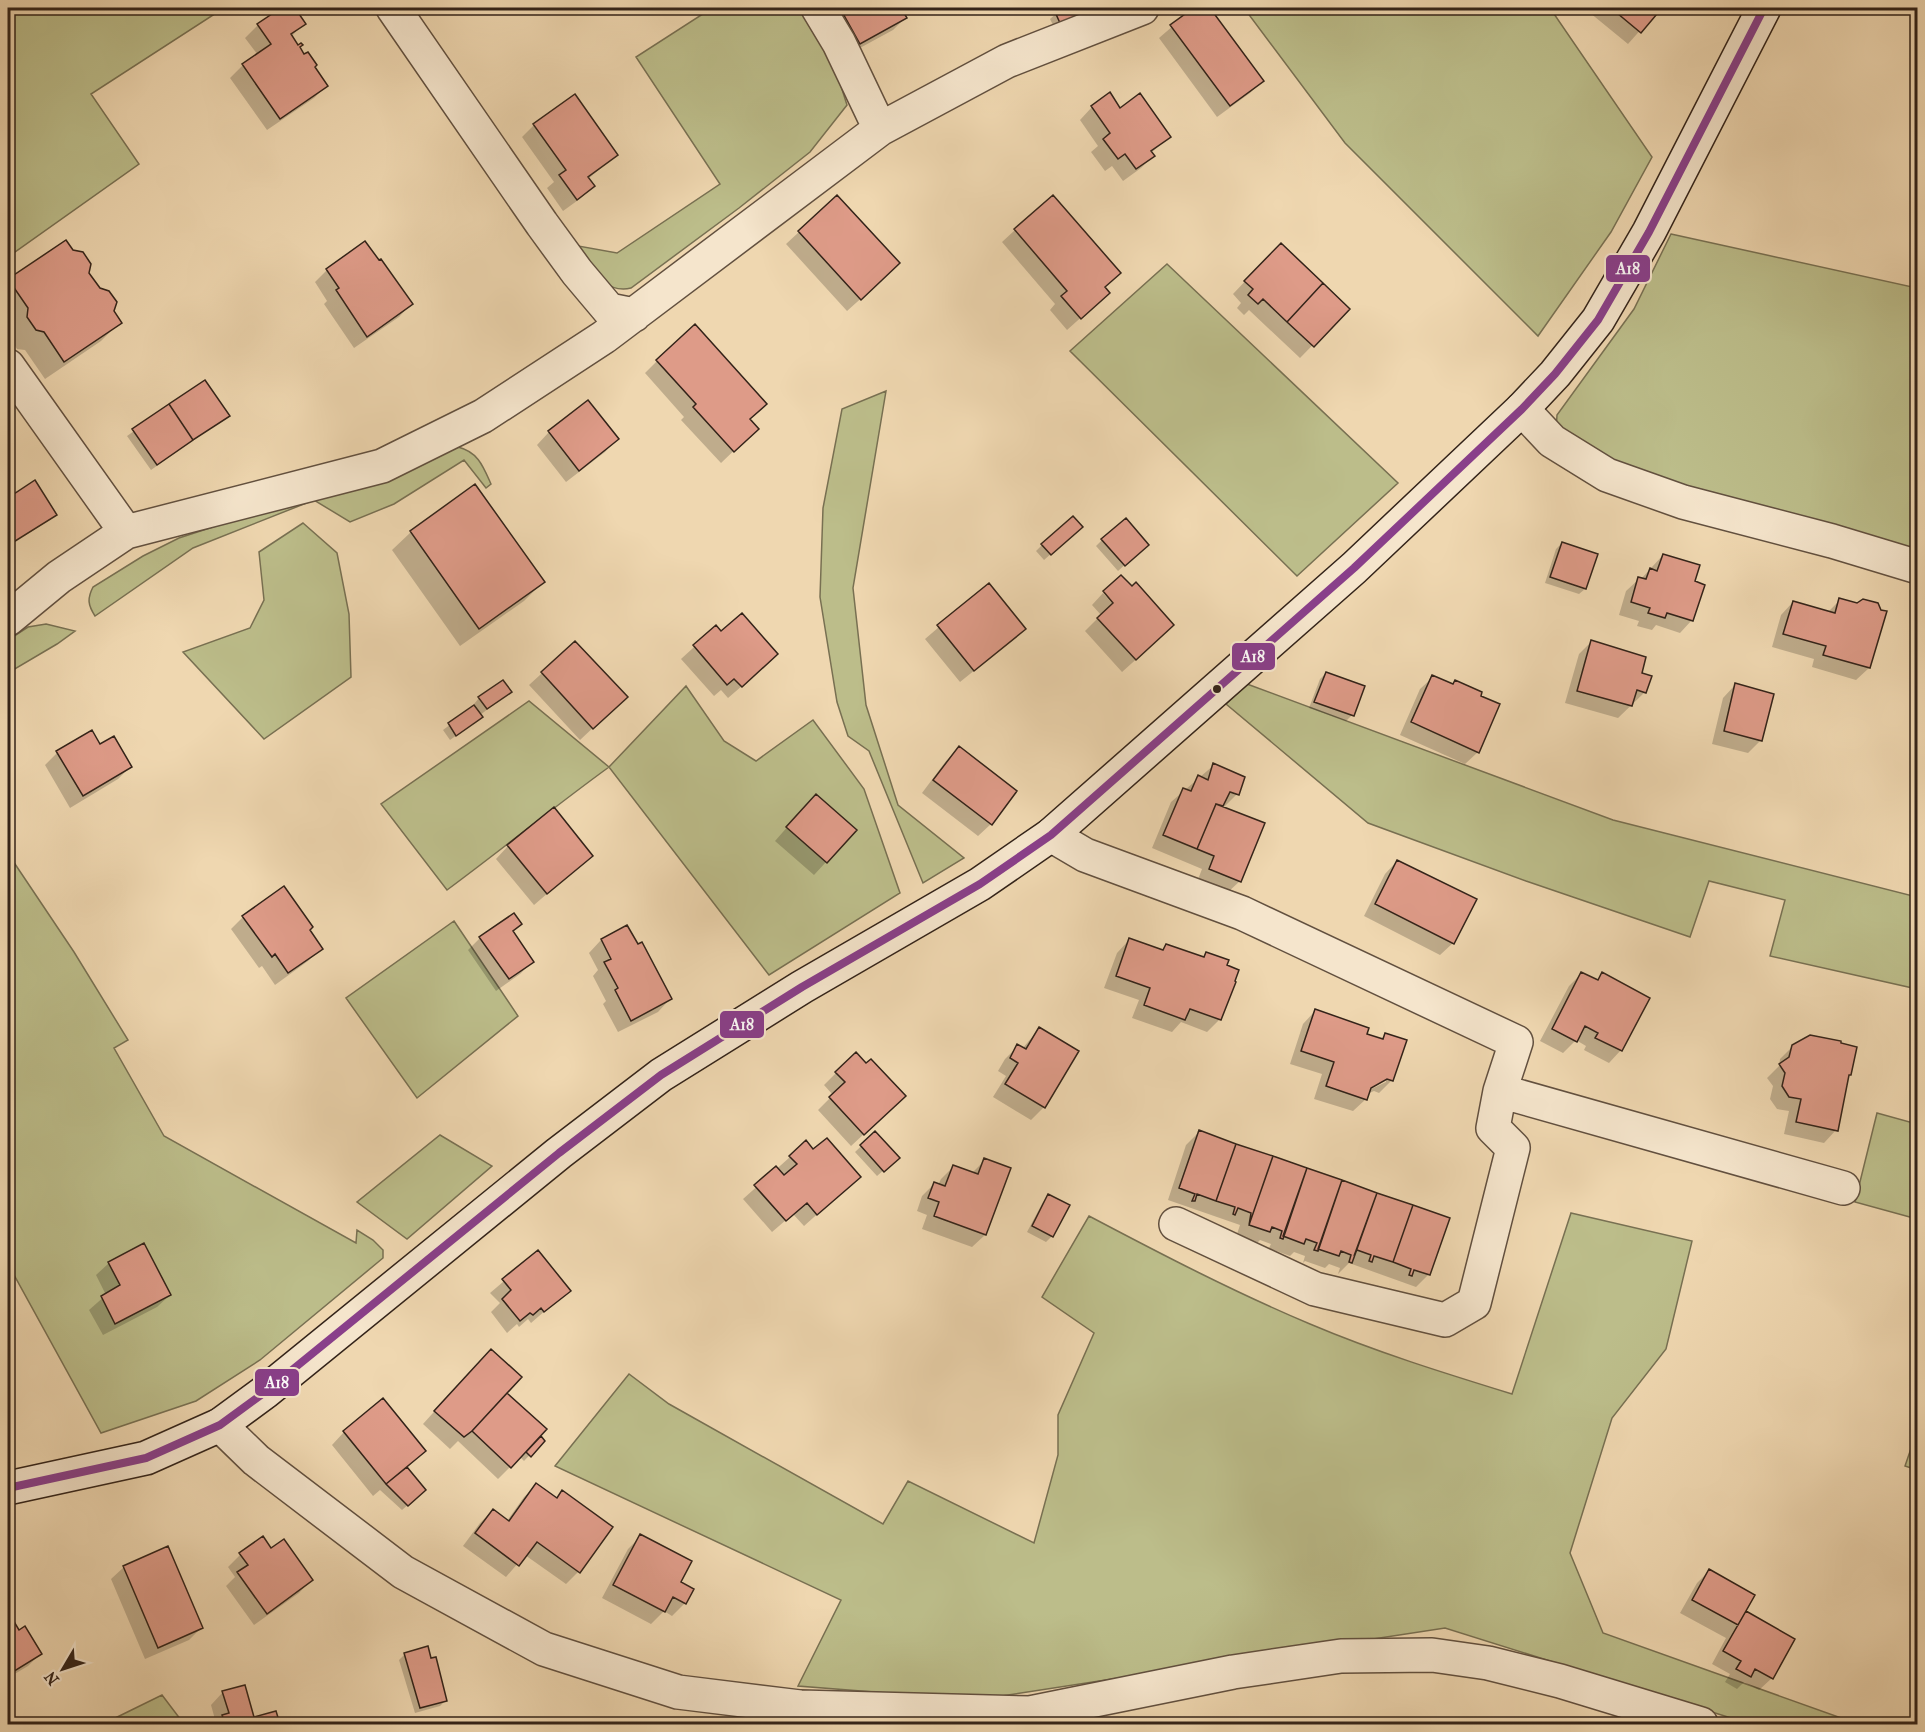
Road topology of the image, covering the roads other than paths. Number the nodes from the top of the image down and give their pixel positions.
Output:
1 (393, 8) edge
2 (818, 8) edge
3 (1142, 8) edge
4 (1764, 8) edge
5 (880, 129) junction
6 (634, 315) junction
7 (8, 366) edge
8 (1522, 409) junction
9 (126, 532) junction
10 (1917, 567) edge
11 (8, 620) edge
12 (1051, 836) junction
13 (1500, 1092) junction
14 (1842, 1188) dead end
15 (1176, 1224) dead end
16 (220, 1425) junction
17 (8, 1488) edge
18 (1701, 1725) edge

1 - 6 street
2 - 5 street
3 - 5 street
4 - 8 street
5 - 6 street
6 - 9 street
7 - 9 street
8 - 10 street
8 - 12 street
9 - 11 street
12 - 13 street
12 - 16 street
13 - 14 street
13 - 15 street
16 - 17 street
16 - 18 street

